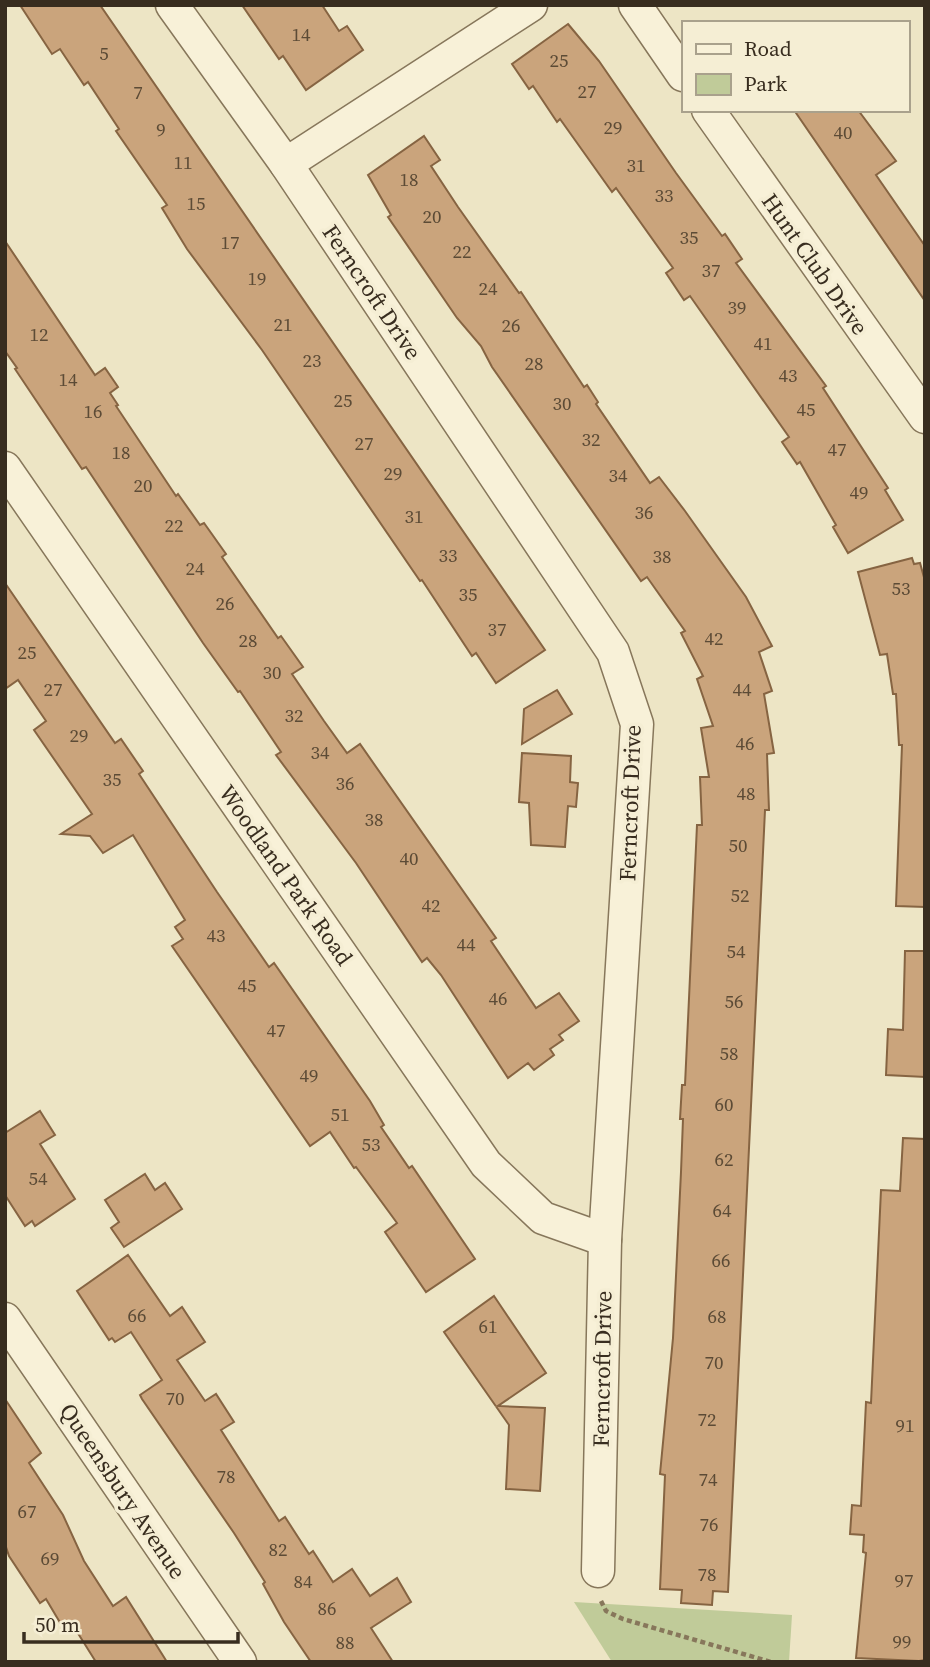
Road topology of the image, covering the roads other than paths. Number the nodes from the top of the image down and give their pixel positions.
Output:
1 (172, 5) edge
2 (531, 5) edge
3 (635, 5) edge
4 (682, 74) edge
5 (709, 112) edge
6 (286, 164) junction
7 (925, 417) edge
8 (5, 468) edge
9 (605, 1240) junction
10 (5, 1319) edge
11 (598, 1571) road end
12 (240, 1662) edge

1 - 6 street, Ferncroft Drive
2 - 6 street
3 - 4 street
5 - 7 street, Hunt Club Drive
6 - 9 street, Ferncroft Drive
8 - 9 street, Woodland Park Road
9 - 11 street, Ferncroft Drive
10 - 12 street, Queensbury Avenue

